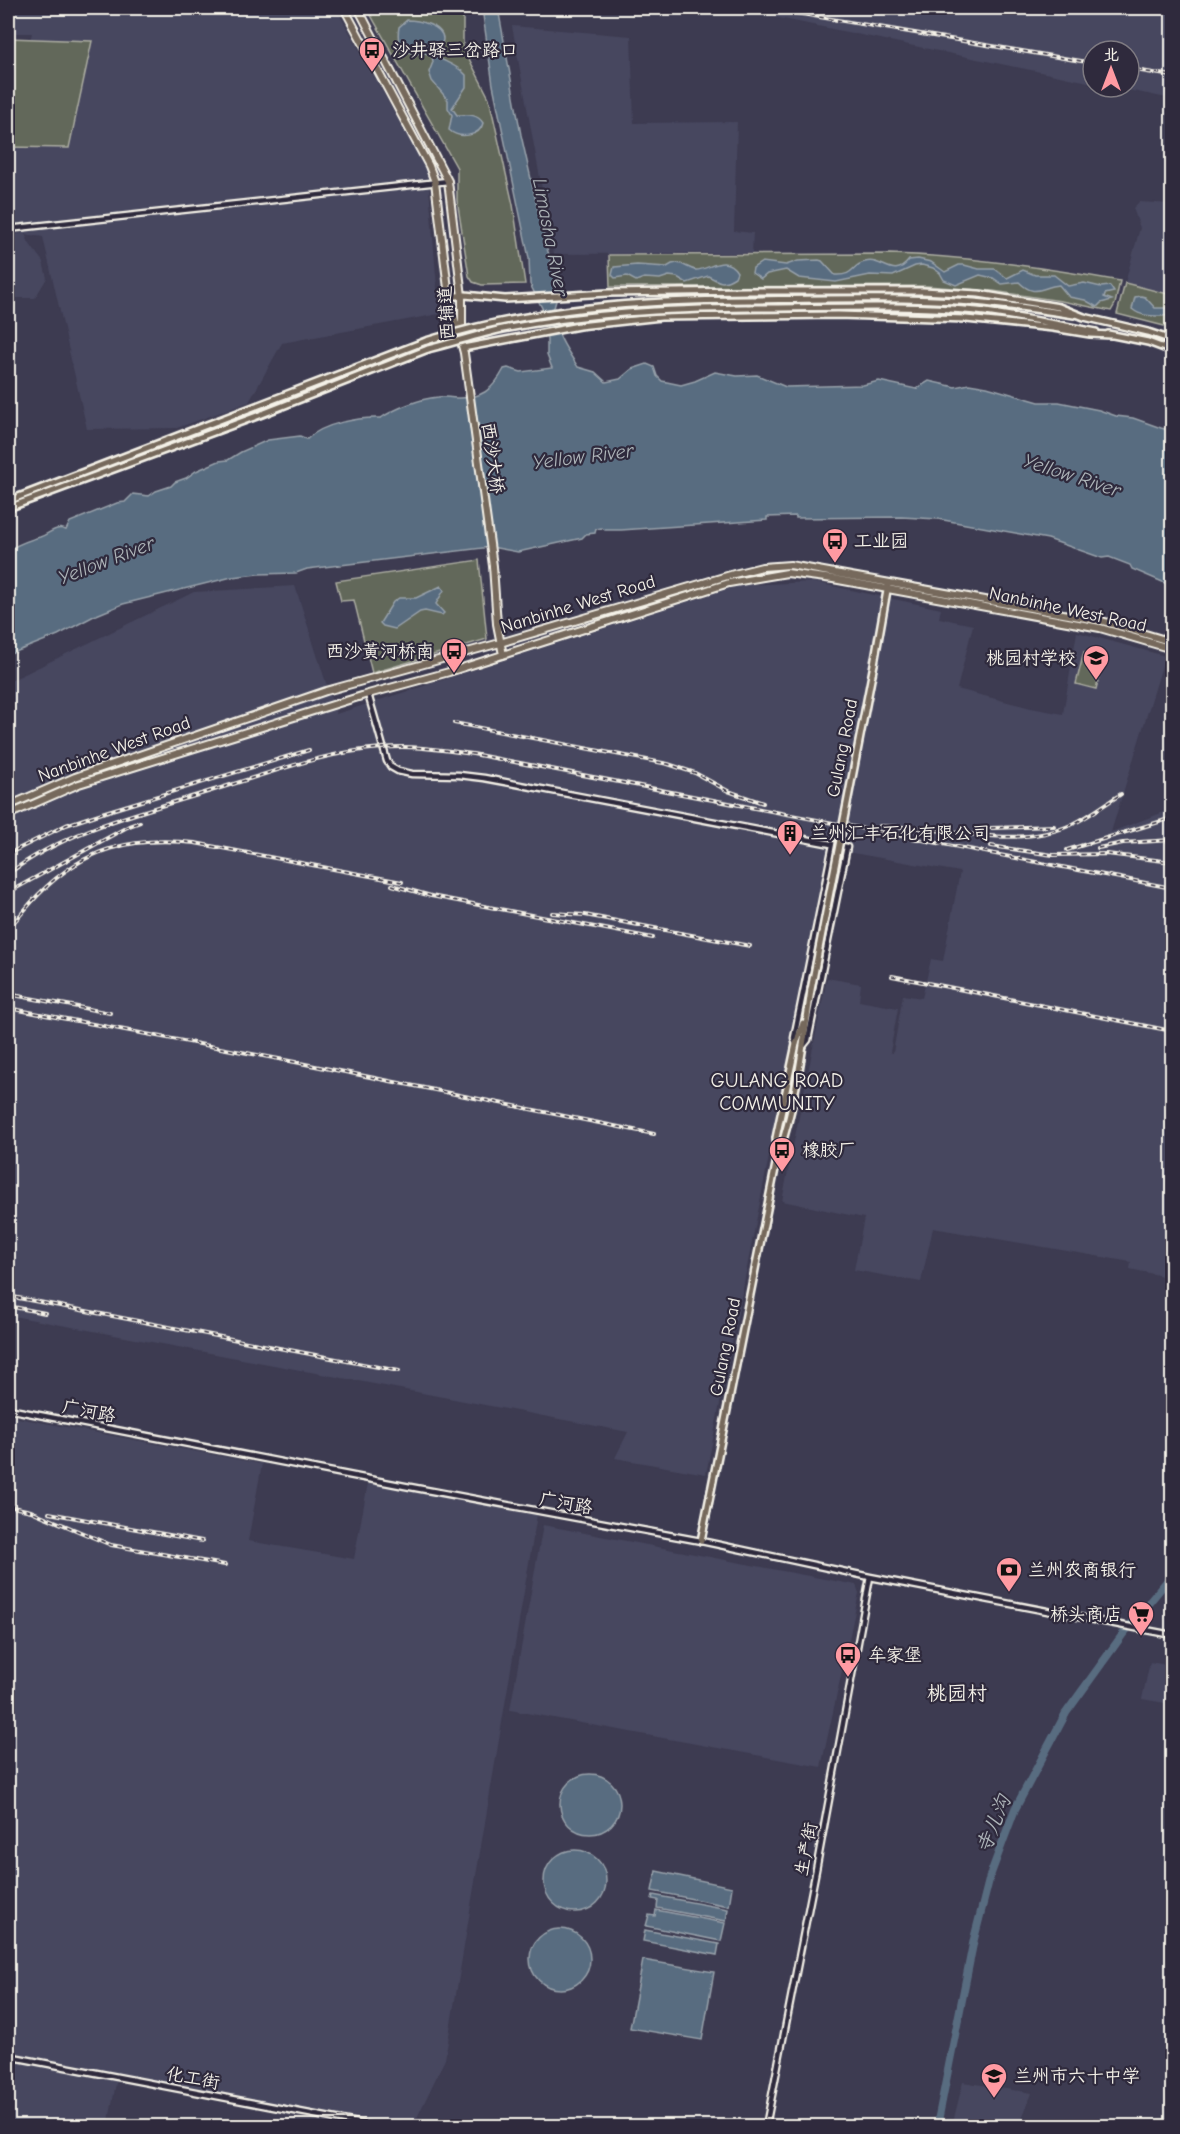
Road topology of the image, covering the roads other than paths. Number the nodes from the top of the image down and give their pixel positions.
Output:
1 (344, 8) edge
2 (358, 8) edge
3 (448, 181) junction
4 (435, 182) junction
5 (8, 229) edge
6 (462, 296) junction
7 (449, 297) junction
8 (1084, 317) junction
9 (1111, 334) junction
10 (1173, 340) edge
11 (463, 351) junction
12 (1173, 351) edge
13 (8, 506) edge
14 (888, 585) junction
15 (1173, 642) edge
16 (500, 643) junction
17 (1173, 649) edge
18 (503, 655) junction
19 (368, 694) junction
20 (8, 806) edge
21 (8, 814) edge
22 (833, 845) junction
23 (811, 990) junction
24 (795, 1044) junction
25 (804, 1045) junction
26 (777, 1159) junction
27 (8, 1409) edge
28 (701, 1541) junction
29 (870, 1577) junction
30 (1173, 1635) edge
31 (8, 2056) edge
32 (373, 2127) edge
33 (766, 2127) edge

1 - 4 highway, 西辅道
2 - 3 highway, 西辅道
3 - 4 street
3 - 6 highway, 西辅道
4 - 5 street
4 - 7 highway, 西辅道
6 - 7 main road
6 - 8 main road
6 - 11 highway, 西辅道
7 - 11 highway, 西辅道
8 - 10 main road
8 - 13 main road, bridge
9 - 11 main road
9 - 12 main road
9 - 13 main road, bridge
11 - 16 highway, 西沙大桥
14 - 15 highway, Nanbinhe West Road
14 - 16 highway, Nanbinhe West Road
14 - 17 highway, Nanbinhe West Road
14 - 18 highway, Nanbinhe West Road
14 - 23 main road, Gulang Road, bridge
16 - 18 highway, 西沙大桥
16 - 20 highway, Nanbinhe West Road
18 - 19 highway, Nanbinhe West Road
19 - 21 highway, Nanbinhe West Road
19 - 22 street
22 - 24 street, Gulang Road
22 - 25 street, Gulang Road
23 - 24 main road, Gulang Road
23 - 25 main road, Gulang Road
24 - 26 main road, Gulang Road
25 - 26 main road, Gulang Road
26 - 28 main road, Gulang Road
27 - 28 street, 广河路
28 - 29 street, 广河路
29 - 30 street, 广河路
29 - 33 street, 生产街
31 - 32 street, 化工街

